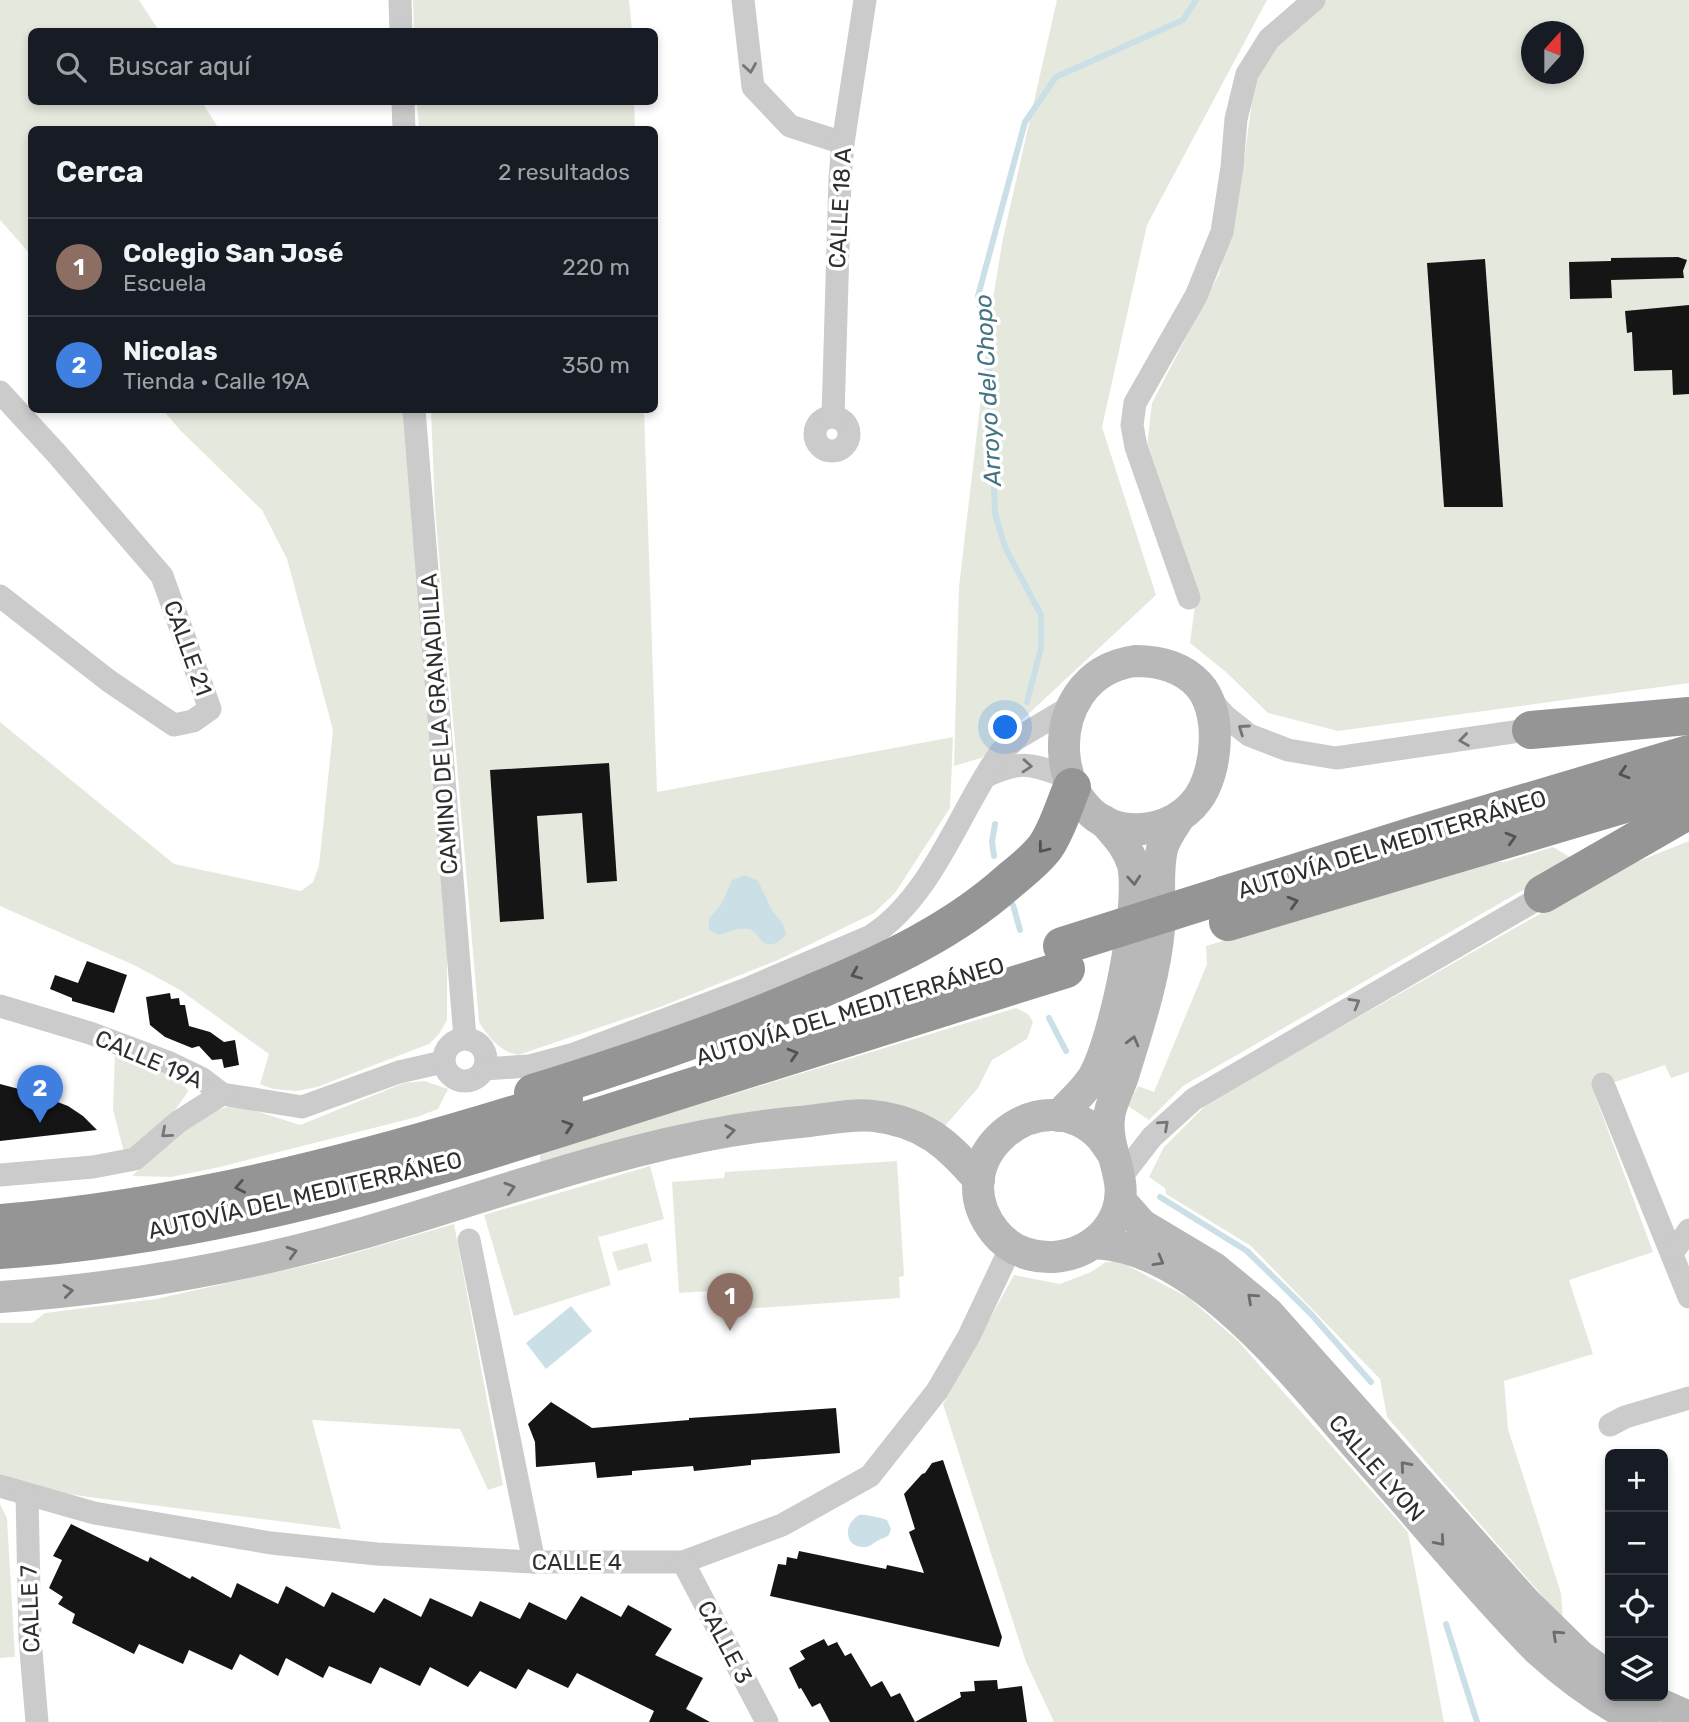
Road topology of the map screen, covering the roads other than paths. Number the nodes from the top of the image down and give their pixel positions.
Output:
1 (400, 0) edge
2 (743, 0) edge
3 (865, 0) edge
4 (1314, 0) edge
5 (401, 28) edge
6 (403, 105) edge
7 (404, 126) edge
8 (843, 143) junction
9 (0, 392) edge
10 (414, 413) edge
11 (833, 417) dead end
12 (0, 596) edge
13 (1189, 598) dead end
14 (1206, 694) junction
15 (1689, 696) edge
16 (1074, 704) junction
17 (1689, 716) edge
18 (1531, 730) junction
19 (1689, 754) edge
20 (986, 776) junction
21 (1070, 782) junction
22 (1689, 785) edge
23 (1689, 810) edge
24 (1180, 816) junction
25 (1104, 821) junction
26 (1689, 827) edge
27 (1544, 894) junction
28 (1226, 908) junction
29 (1064, 957) junction
30 (0, 1006) edge
31 (465, 1038) junction
32 (443, 1062) junction
33 (484, 1069) junction
34 (1603, 1084) dead end
35 (222, 1094) junction
36 (1059, 1116) junction
37 (330, 1167) junction
38 (0, 1175) edge
39 (1118, 1177) junction
40 (979, 1180) junction
41 (0, 1223) edge
42 (1689, 1230) edge
43 (469, 1240) dead end
44 (1094, 1243) junction
45 (1012, 1247) junction
46 (0, 1250) edge
47 (1672, 1253) junction
48 (0, 1297) edge
49 (1689, 1297) edge
50 (1689, 1398) edge
51 (1610, 1425) dead end
52 (0, 1486) edge
53 (27, 1495) junction
54 (534, 1562) junction
55 (683, 1562) junction
56 (1605, 1674) edge
57 (1652, 1701) edge
58 (1689, 1717) edge
59 (37, 1722) edge
60 (767, 1722) edge
61 (1643, 1722) edge

1 - 5 street
2 -> 8 street
3 - 8 street, CALLE 18 A
4 - 13 street
6 - 7 street
8 - 11 street, CALLE 18 A
9 - 12 street, CALLE 21
10 - 31 street, CAMINO DE LA GRANADILLA
14 - 16 street
18 -> 14 street
14 - 24 street
15 - 18 street
16 - 20 street
16 - 21 street
17 - 18 highway
19 -> 28 highway, AUTOVÍA DEL MEDITERRÁNEO
20 -> 21 street
20 - 33 street
21 - 25 street
21 -> 37 highway
28 -> 22 highway, AUTOVÍA DEL MEDITERRÁNEO
23 - 27 highway
24 - 25 street
39 -> 24 street
25 -> 36 street
26 - 27 street
39 -> 27 street
28 - 29 highway, AUTOVÍA DEL MEDITERRÁNEO, bridge
29 - 37 highway, AUTOVÍA DEL MEDITERRÁNEO
46 -> 29 highway, AUTOVÍA DEL MEDITERRÁNEO
30 - 35 street, CALLE 19A
31 - 32 street
31 - 33 street
32 - 33 street
32 - 35 street
34 - 47 street
35 -> 38 street, CALLE 19A
36 - 39 street
36 - 40 street
37 -> 41 highway, AUTOVÍA DEL MEDITERRÁNEO
39 - 44 street
56 -> 39 street, CALLE LYON
40 - 45 street
48 -> 40 street
42 - 47 street
43 - 54 street
44 - 45 street
44 -> 61 street, CALLE LYON
45 - 55 street, CALLE 4
47 - 49 street
50 - 51 street
52 - 53 street, CALLE 4
53 - 54 street, CALLE 4
53 - 59 street, CALLE 7
54 - 55 street, CALLE 4
55 - 60 street, CALLE 3
57 - 58 street

